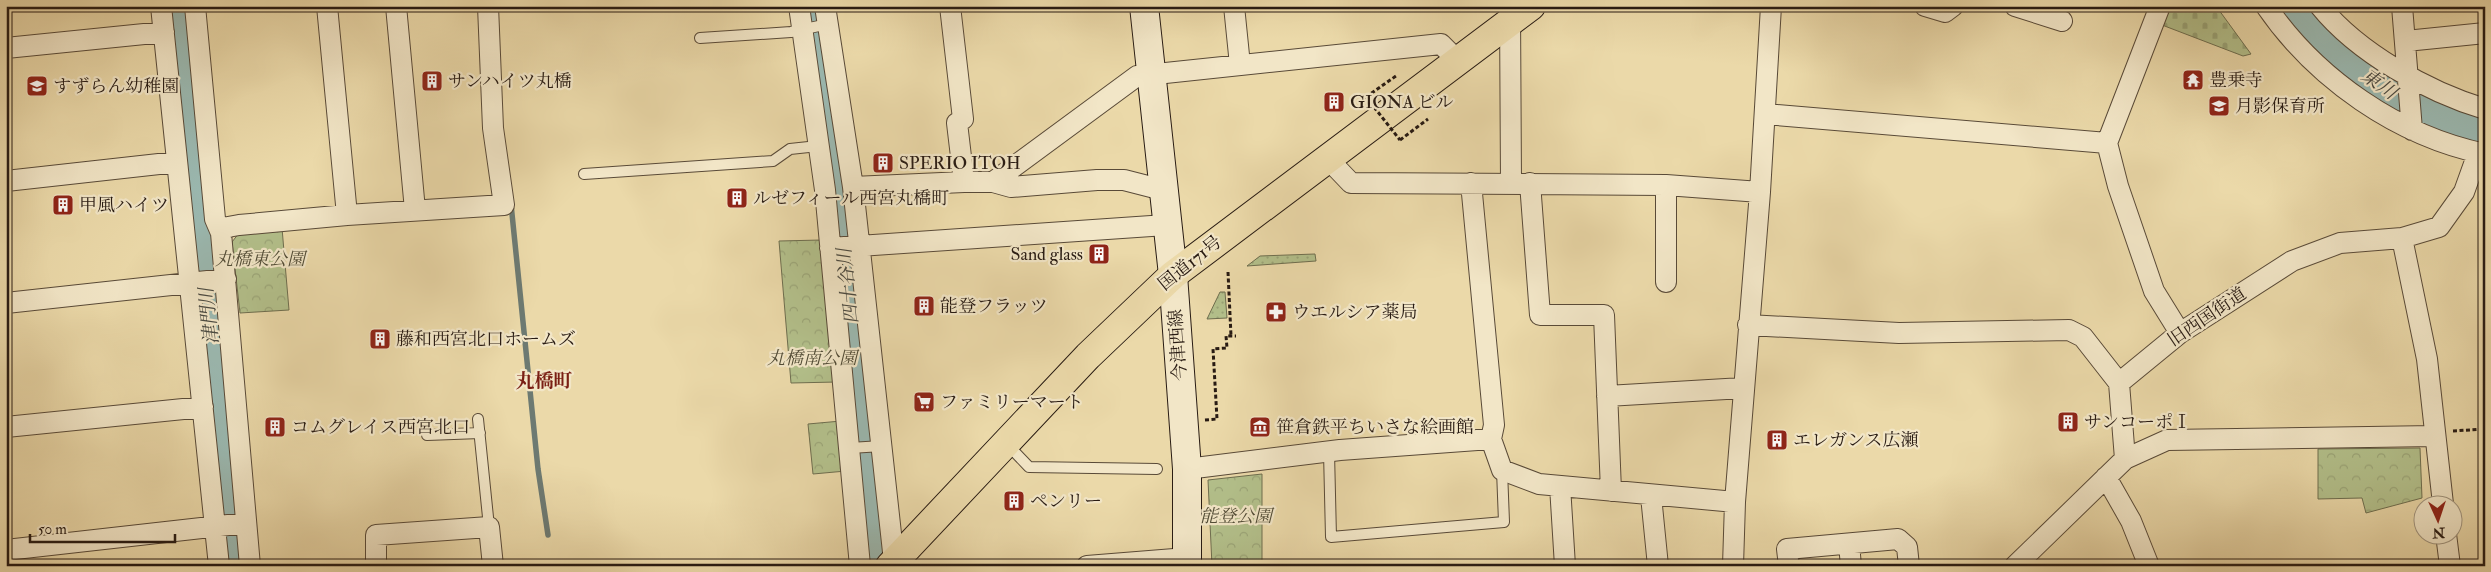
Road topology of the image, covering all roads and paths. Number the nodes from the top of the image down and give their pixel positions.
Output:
1 (161, 6) edge
2 (195, 6) edge
3 (327, 6) edge
4 (396, 6) edge
5 (488, 6) edge
6 (799, 6) edge
7 (950, 6) edge
8 (1144, 6) edge
9 (1234, 6) edge
10 (1771, 6) edge
11 (1925, 6) edge
12 (1953, 6) edge
13 (2015, 6) edge
14 (2160, 6) edge
15 (2266, 6) edge
16 (2320, 6) edge
17 (2402, 6) edge
18 (1517, 11) edge
19 (817, 22) edge
20 (2062, 22) dead end
21 (164, 32) junction
22 (2485, 33) edge
23 (700, 38) dead end
24 (2406, 41) junction
25 (6, 48) edge
26 (1458, 61) junction
27 (1240, 65) junction
28 (1151, 74) junction
29 (1396, 76) dead end
30 (2408, 82) junction
31 (2485, 109) edge
32 (1765, 114) junction
33 (1428, 119) dead end
34 (2412, 124) junction
35 (2107, 143) junction
36 (818, 146) junction
37 (2481, 154) edge
38 (1328, 159) junction
39 (177, 162) junction
40 (584, 174) dead end
41 (6, 181) edge
42 (964, 182) junction
43 (993, 182) junction
44 (1471, 183) junction
45 (1521, 183) junction
46 (1666, 185) junction
47 (853, 187) junction
48 (1163, 190) junction
49 (1760, 192) junction
50 (415, 210) junction
51 (347, 215) junction
52 (1166, 225) junction
53 (221, 233) junction
54 (2402, 238) junction
55 (844, 247) junction
56 (1228, 272) dead end
57 (1173, 274) junction
58 (221, 279) junction
59 (192, 282) junction
60 (1666, 282) dead end
61 (6, 303) edge
62 (852, 320) junction
63 (1748, 325) junction
64 (2180, 333) junction
65 (1231, 336) junction
66 (1236, 336) dead end
67 (2118, 383) junction
68 (1744, 388) junction
69 (1607, 396) junction
70 (203, 407) junction
71 (478, 419) dead end
72 (1204, 420) dead end
73 (6, 427) edge
74 (2485, 429) edge
75 (480, 433) junction
76 (2434, 434) junction
77 (427, 435) dead end
78 (1490, 439) junction
79 (1006, 443) junction
80 (878, 446) junction
81 (853, 448) junction
82 (1329, 452) junction
83 (2125, 459) junction
84 (1157, 469) dead end
85 (1187, 469) junction
86 (1502, 470) junction
87 (2106, 477) junction
88 (1560, 486) junction
89 (1611, 491) junction
90 (2441, 494) edge
91 (1652, 496) junction
92 (1735, 502) junction
93 (246, 524) junction
94 (489, 527) junction
95 (215, 528) junction
96 (1849, 544) junction
97 (2447, 544) edge
98 (6, 550) edge
99 (1187, 562) edge
100 (2025, 562) edge
101 (893, 564) edge
102 (219, 566) edge
103 (250, 566) edge
104 (376, 566) edge
105 (493, 566) edge
106 (860, 566) edge
107 (1088, 566) edge
108 (1565, 566) edge
109 (1658, 566) edge
110 (1734, 566) edge
111 (1789, 566) edge
112 (1850, 566) edge
113 (1908, 566) edge
114 (2149, 566) edge
115 (2450, 566) edge

1 - 21 street
2 - 53 street
3 - 51 street
4 - 50 street
5 - 50 street
6 - 19 street
7 - 42 street
8 - 28 street, 今津西線
9 - 27 street
10 - 32 street
11 - 12 street
13 - 20 street
14 - 35 street
15 - 34 street
16 - 30 street
17 - 24 street
18 - 26 highway, 国道171号
18 - 45 street
19 - 23 lane
19 - 36 street
19 - 47 street
21 - 25 street
21 - 39 street
22 - 24 street
24 - 30 street
26 - 27 street
26 - 38 highway, 国道171号
27 - 28 street
28 - 43 street
28 - 48 street, 今津西線
29 - 33 path, bridge
30 - 31 street
30 - 34 street
32 - 35 street
32 - 49 street
34 - 37 street
35 - 64 street
36 - 40 lane
36 - 55 street
37 - 54 street, 旧西国街道
38 - 44 street
38 - 57 highway, 国道171号
39 - 41 street
39 - 59 street
42 - 43 street
42 - 47 street
43 - 48 street
44 - 45 street
44 - 78 street
45 - 46 street
45 - 69 street
46 - 49 street
46 - 60 street
47 - 55 street
48 - 52 street, 今津西線
49 - 63 street
50 - 51 street
51 - 53 street
52 - 55 street
52 - 57 street, 今津西線
53 - 58 street
54 - 64 street, 旧西国街道
54 - 76 street
55 - 62 street
55 - 62 street
56 - 65 path
57 - 79 highway, 国道171号
57 - 85 street, 今津西線
58 - 59 street
58 - 93 street
59 - 61 street
59 - 70 street
62 - 80 street
62 - 81 street
63 - 67 street
63 - 68 street
64 - 67 street, 旧西国街道
65 - 66 path
65 - 72 path
67 - 83 street
68 - 69 street
68 - 92 street
69 - 89 street
70 - 73 street
70 - 95 street
71 - 75 lane
74 - 76 path
75 - 77 lane
75 - 94 lane
76 - 83 street
76 - 90 street
78 - 82 street
78 - 86 street
79 - 84 lane
79 - 101 highway, 国道171号
80 - 81 lane
80 - 101 street
81 - 106 street
82 - 85 street
82 - 86 lane
83 - 87 street
85 - 99 street, 今津西線
86 - 88 street
87 - 100 street
87 - 114 street
88 - 89 street
88 - 108 street
89 - 91 street
91 - 92 street
91 - 109 street
92 - 110 street
93 - 95 street
93 - 103 street
94 - 104 street
94 - 105 street
95 - 98 street
95 - 102 street
96 - 111 street
96 - 112 street
96 - 113 street
97 - 115 street
99 - 107 street

